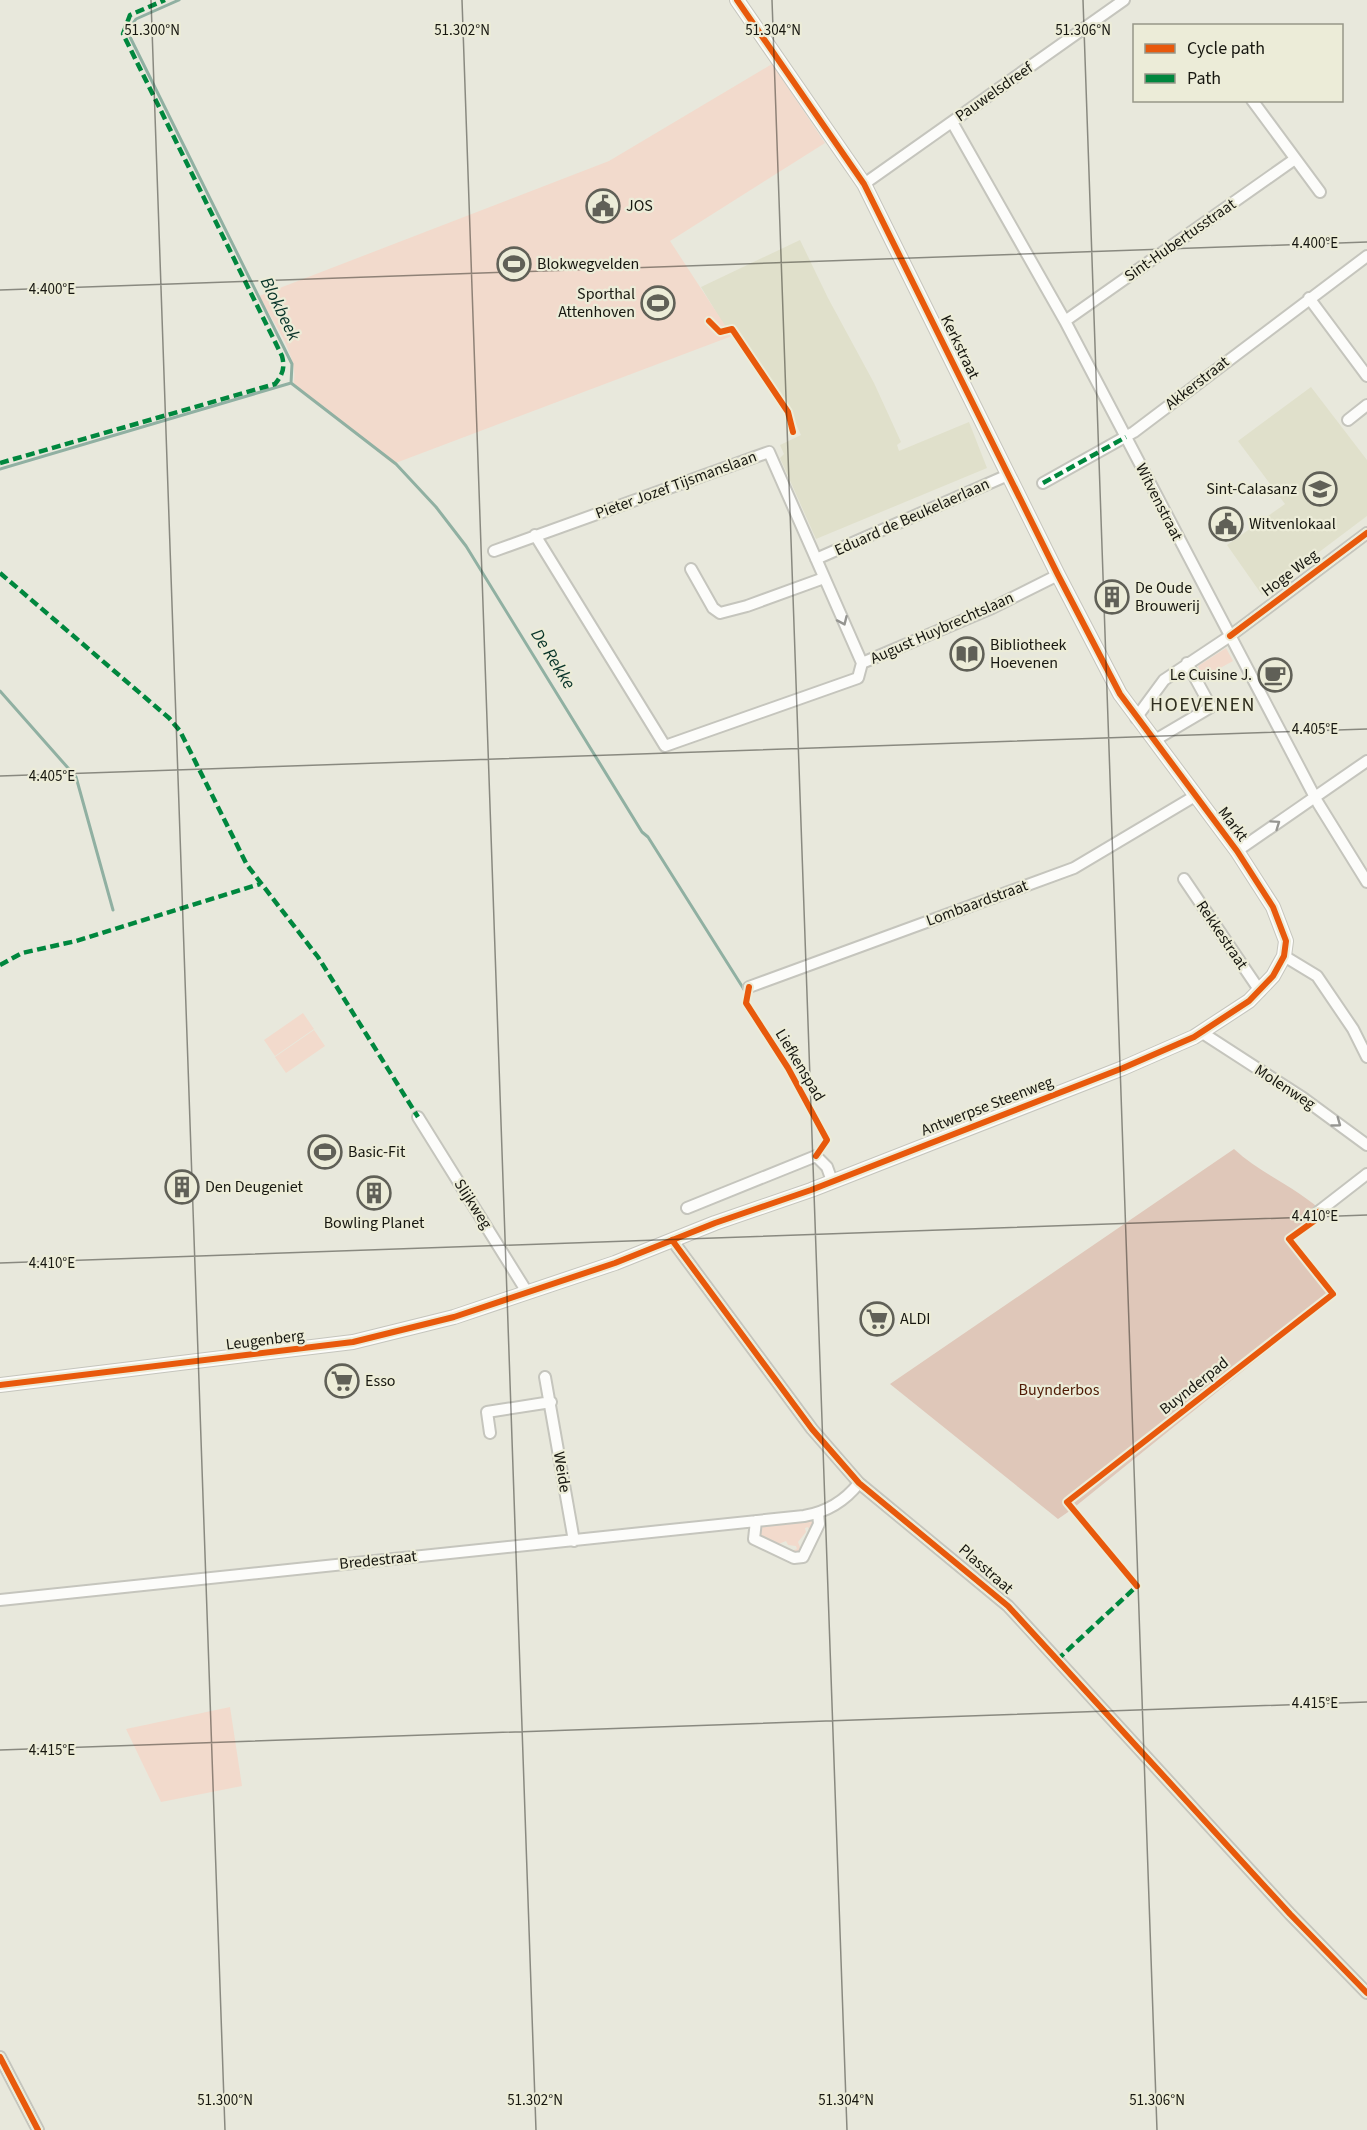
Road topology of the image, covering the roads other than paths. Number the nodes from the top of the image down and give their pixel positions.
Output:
1 (737, 0) edge
2 (1124, 0) edge
3 (1253, 102) edge
4 (952, 122) junction
5 (1294, 159) junction
6 (864, 184) junction
7 (1320, 192) dead end
8 (1367, 256) edge
9 (1309, 298) junction
10 (1065, 321) junction
11 (1367, 376) edge
12 (1367, 405) edge
13 (1348, 420) dead end
14 (1126, 437) junction
15 (1008, 475) junction
16 (1043, 483) dead end
17 (1367, 533) edge
18 (534, 535) junction
19 (494, 551) dead end
20 (816, 559) junction
21 (691, 570) dead end
22 (1058, 575) junction
23 (824, 578) junction
24 (1230, 636) junction
25 (862, 663) junction
26 (1187, 663) junction
27 (1136, 718) junction
28 (1155, 740) junction
29 (1367, 761) edge
30 (1195, 796) junction
31 (1315, 796) junction
32 (1237, 851) junction
33 (1184, 879) dead end
34 (1367, 882) edge
35 (1284, 956) junction
36 (749, 987) dead end
37 (1260, 991) junction
38 (1201, 1032) junction
39 (1367, 1057) edge
40 (418, 1117) dead end
41 (1367, 1144) edge
42 (1367, 1174) edge
43 (832, 1181) junction
44 (687, 1208) dead end
45 (1318, 1212) dead end
46 (672, 1240) junction
47 (527, 1292) junction
48 (545, 1377) dead end
49 (0, 1385) edge
50 (551, 1402) junction
51 (490, 1433) dead end
52 (859, 1483) junction
53 (818, 1513) junction
54 (756, 1521) junction
55 (574, 1541) junction
56 (0, 1600) edge
57 (1367, 1993) edge
58 (0, 2057) edge
59 (38, 2130) edge

1 - 6 main road, Kerkstraat
2 - 4 street, Pauwelsdreef
3 - 5 street
4 - 6 street, Pauwelsdreef
4 - 10 street, Witvenstraat
5 - 7 street
5 - 10 street, Sint-Hubertusstraat
6 - 15 main road, Kerkstraat
8 - 9 street, Akkerstraat
9 - 11 street
9 - 14 street, Akkerstraat
10 - 14 street, Witvenstraat
12 - 13 street
14 - 16 street, Akkerstraat
14 - 24 street, Witvenstraat
15 - 20 street, Eduard de Beukelaerlaan
15 - 22 main road, Kerkstraat
17 - 24 street, Hoge Weg
18 - 19 street, Pieter Jozef Tijsmanslaan
18 - 20 street, Pieter Jozef Tijsmanslaan
18 - 25 street, August Huybrechtslaan
20 - 23 street, Pieter Jozef Tijsmanslaan
21 - 23 street, Eduard de Beukelaerlaan
22 - 25 street, August Huybrechtslaan
22 - 27 main road, Kerkstraat
23 -> 25 street, Pieter Jozef Tijsmanslaan
24 - 26 street, Hoge Weg
24 - 31 street, Witvenstraat
26 - 27 street, Hoge Weg
26 - 28 street
27 - 28 main road, Markt
28 - 30 main road, Markt
29 - 31 street
30 - 32 main road, Markt
30 - 36 street, Lombaardstraat
32 -> 31 street
31 - 34 street, Witvenstraat
32 - 35 main road, Markt
33 - 37 street, Rekkestraat
35 - 37 main road, Antwerpse Steenweg
35 - 39 street
37 - 38 main road, Antwerpse Steenweg
38 -> 41 street, Molenweg
38 - 43 main road, Antwerpse Steenweg
40 - 47 street, Slijkweg
42 - 45 street
43 - 44 street
43 - 46 main road, Antwerpse Steenweg
46 - 47 main road, Leugenberg
46 - 52 street, Plasstraat
47 - 49 main road, Leugenberg
48 - 50 street, Weide
50 - 51 street
50 - 55 street, Weide
52 - 53 street, Bredestraat
52 - 57 street, Plasstraat
53 - 54 street, Bredestraat
53 - 54 street
54 - 55 street, Bredestraat
55 - 56 street, Bredestraat
58 - 59 street

